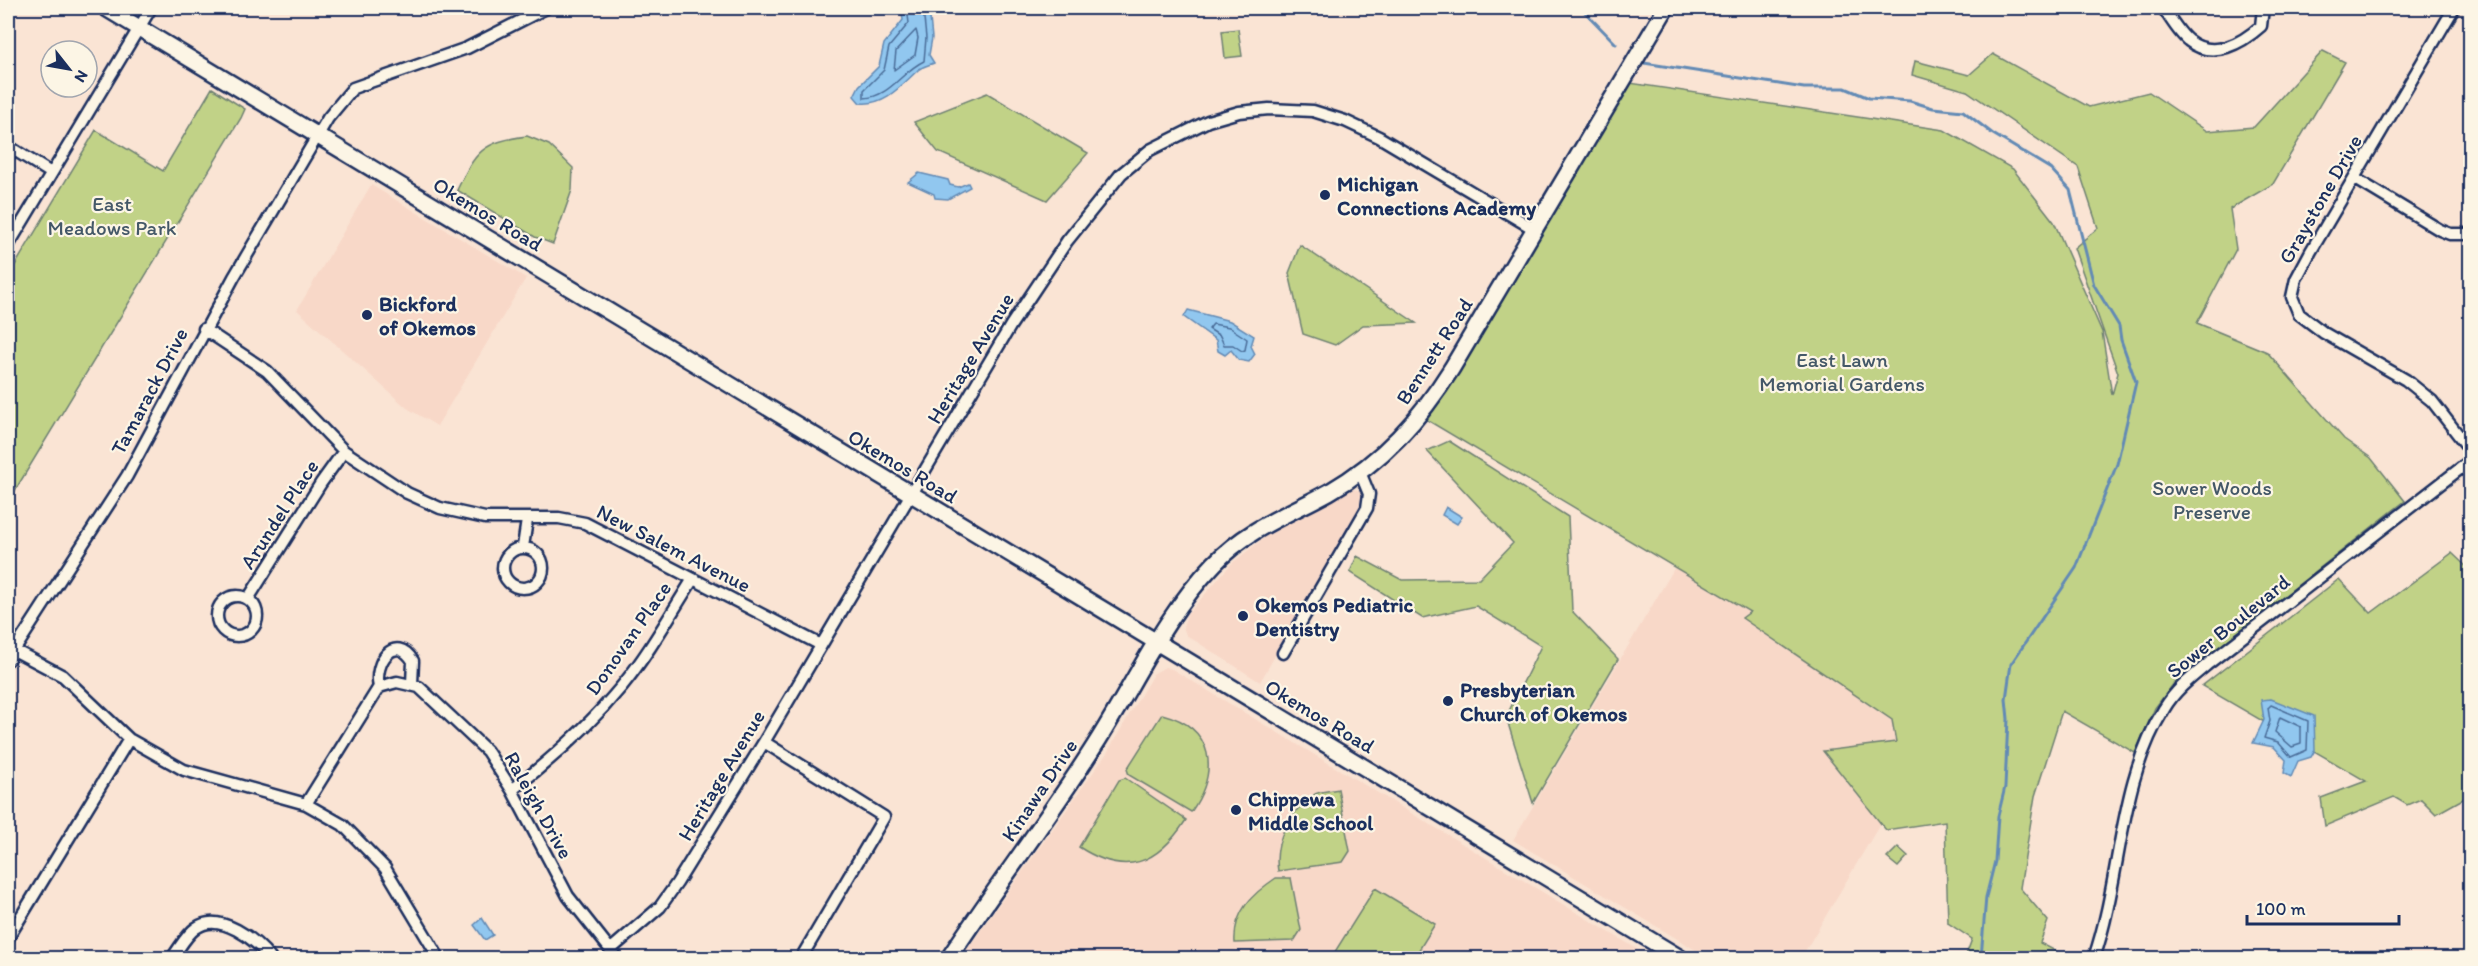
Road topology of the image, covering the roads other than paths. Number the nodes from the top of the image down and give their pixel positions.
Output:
1 (106, 8) edge
2 (151, 8) edge
3 (546, 8) edge
4 (1666, 8) edge
5 (2163, 8) edge
6 (2263, 8) edge
7 (2454, 8) edge
8 (138, 27) junction
9 (318, 135) junction
10 (8, 146) edge
11 (51, 173) junction
12 (2354, 178) junction
13 (1534, 230) junction
14 (2470, 234) edge
15 (8, 246) edge
16 (204, 329) junction
17 (2470, 450) edge
18 (344, 451) junction
19 (2470, 461) edge
20 (1360, 472) junction
21 (911, 495) junction
22 (527, 520) junction
23 (523, 548) dead end
24 (693, 579) junction
25 (248, 599) dead end
26 (1156, 642) junction
27 (821, 645) junction
28 (14, 650) junction
29 (1283, 653) dead end
30 (8, 660) edge
31 (412, 684) junction
32 (379, 687) junction
33 (129, 739) junction
34 (764, 742) junction
35 (512, 790) junction
36 (306, 804) junction
37 (8, 938) edge
38 (614, 954) edge
39 (172, 958) edge
40 (270, 958) edge
41 (439, 958) edge
42 (801, 958) edge
43 (949, 958) edge
44 (1680, 958) edge
45 (2094, 958) edge

1 - 8 main road, Okemos Road
2 - 8 street
3 - 9 street, Tamarack Drive
4 - 13 main road, Bennett Road
5 - 6 street
7 - 12 street, Graystone Drive
8 - 9 main road, Okemos Road
8 - 11 street
9 - 16 street, Tamarack Drive
9 - 21 main road, Okemos Road
10 - 11 street
11 - 15 street
12 - 14 street
12 - 17 street, Graystone Drive
13 - 20 main road, Bennett Road
13 - 21 street, Heritage Avenue
16 - 18 street, New Salem Avenue
16 - 28 street, Tamarack Drive
18 - 22 street, New Salem Avenue
18 - 25 street, Arundel Place
19 - 45 street, Sower Boulevard
20 - 26 main road, Bennett Road
20 - 29 street
21 - 26 main road, Okemos Road
21 - 27 street, Heritage Avenue
22 - 23 street
22 - 24 street, New Salem Avenue
24 - 27 street, New Salem Avenue
24 - 35 street, Donovan Place
26 - 43 main road, Kinawa Drive
26 - 44 main road, Okemos Road
27 - 34 street, Heritage Avenue
28 - 30 street, Tamarack Drive
28 - 33 street
31 - 32 street, Raleigh Drive
31 - 32 street
31 - 35 street, Raleigh Drive
32 - 36 street
33 - 36 street
33 - 37 street
34 - 38 street, Heritage Avenue
34 - 42 street
35 - 38 street, Raleigh Drive
36 - 41 street
39 - 40 street

